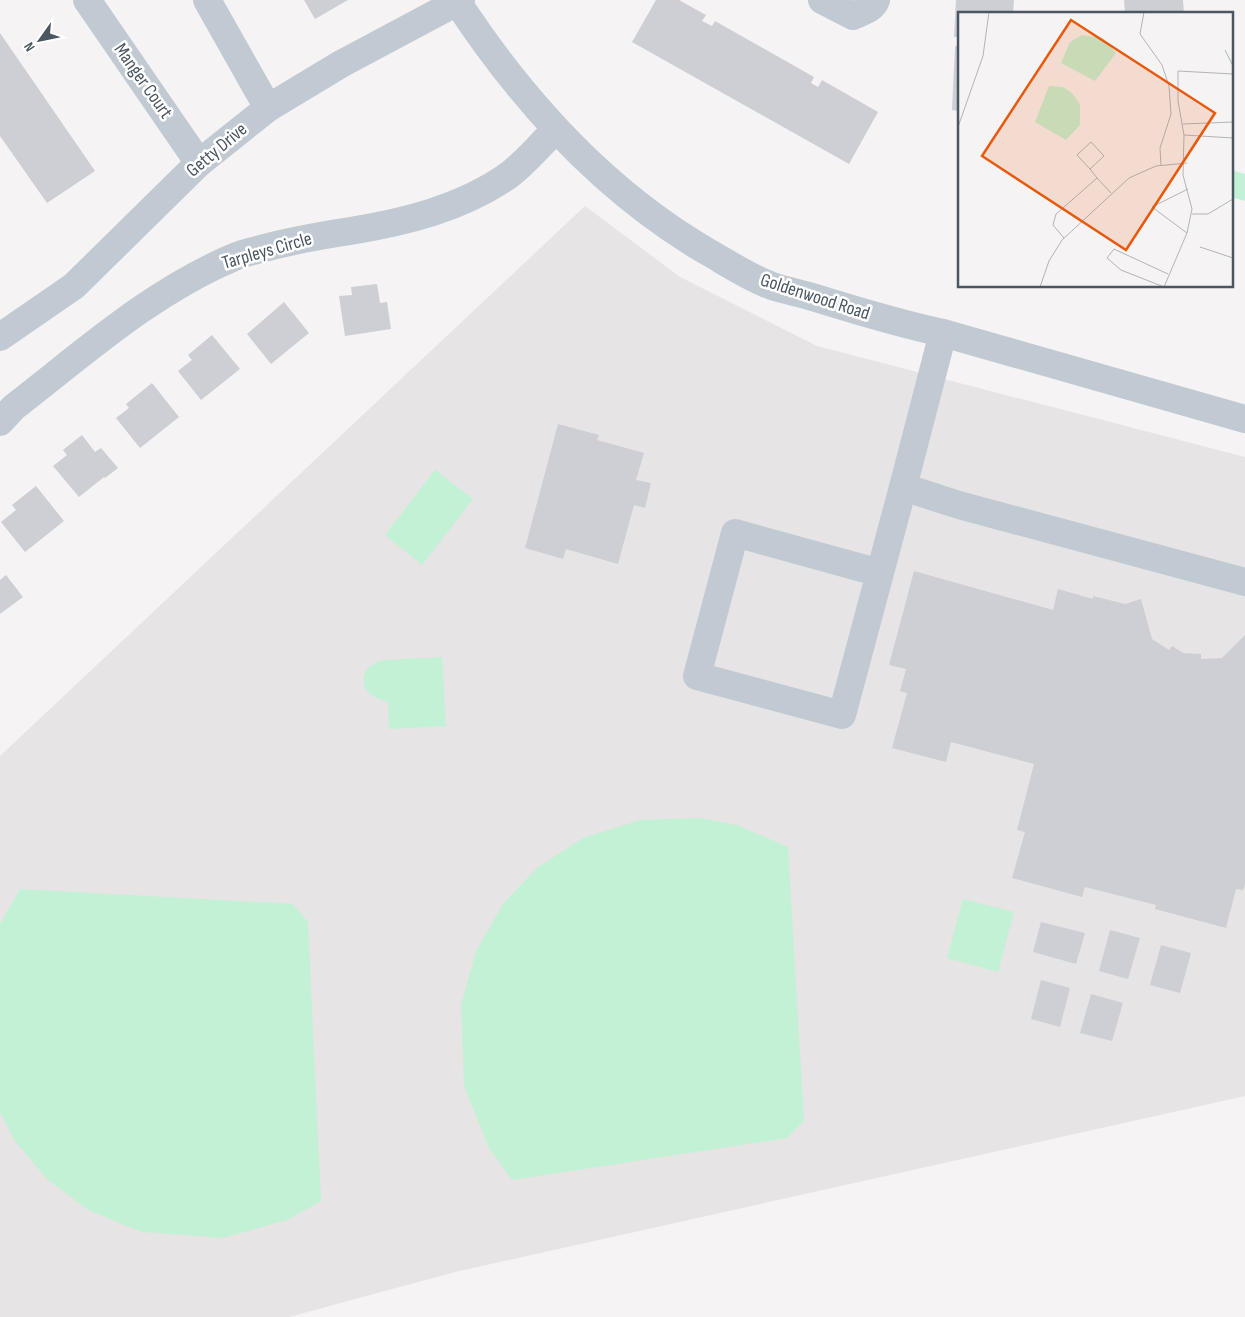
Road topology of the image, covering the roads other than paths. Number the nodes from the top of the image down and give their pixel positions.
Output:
1 (87, 0) edge
2 (207, 0) edge
3 (822, 0) edge
4 (876, 0) edge
5 (458, 1) edge
6 (268, 108) junction
7 (555, 130) junction
8 (199, 163) junction
9 (944, 333) junction
10 (0, 337) edge
11 (1245, 419) edge
12 (0, 422) edge
13 (903, 487) junction
14 (880, 573) junction
15 (1245, 582) edge

1 - 8 street, Manger Court
2 - 6 street
3 - 4 street
5 - 6 street, Getty Drive
5 - 7 street, Goldenwood Road
6 - 8 street, Getty Drive
7 - 9 street, Goldenwood Road
7 - 12 street, Tarpleys Circle
8 - 10 street, Getty Drive
9 - 11 street, Goldenwood Road
9 - 13 street
13 - 14 street
13 - 15 street
14 - 14 street

